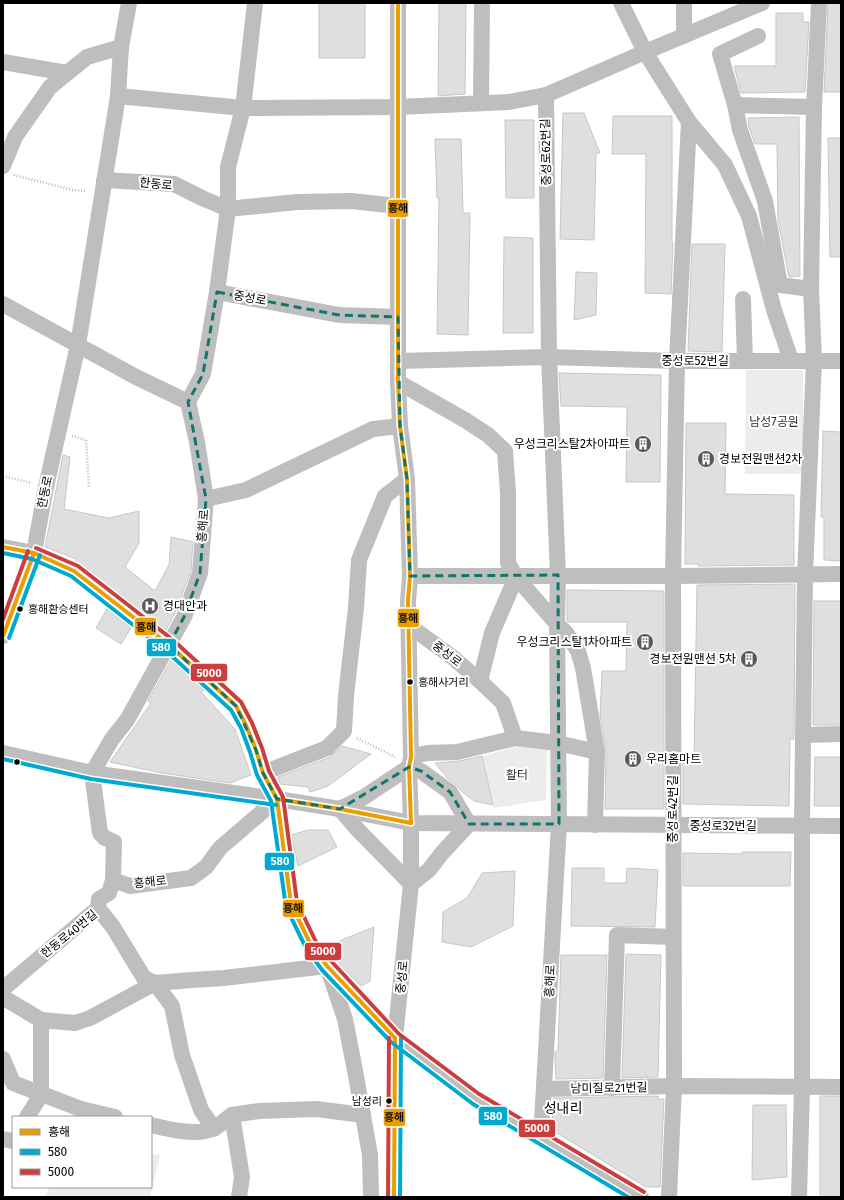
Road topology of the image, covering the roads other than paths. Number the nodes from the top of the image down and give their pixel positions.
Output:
1 (129, 3) edge
2 (255, 3) edge
3 (398, 3) edge
4 (482, 3) edge
5 (621, 3) edge
6 (762, 3) edge
7 (819, 3) edge
8 (679, 4) edge
9 (684, 36) junction
10 (758, 36) dead end
11 (121, 46) junction
12 (645, 52) junction
13 (3, 62) edge
14 (67, 73) junction
15 (546, 95) junction
16 (118, 96) junction
17 (480, 103) junction
18 (736, 105) junction
19 (814, 106) junction
20 (398, 107) junction
21 (243, 108) junction
22 (689, 122) junction
23 (6, 170) edge
24 (103, 186) junction
25 (398, 206) junction
26 (228, 209) junction
27 (811, 289) junction
28 (217, 292) junction
29 (743, 299) dead end
30 (3, 304) edge
31 (398, 317) junction
32 (78, 345) junction
33 (548, 357) junction
34 (791, 360) junction
35 (814, 360) junction
36 (398, 361) junction
37 (677, 361) junction
38 (745, 361) junction
39 (841, 361) edge
40 (398, 382) junction
41 (188, 402) junction
42 (400, 426) junction
43 (407, 480) junction
44 (206, 499) junction
45 (3, 547) edge
46 (34, 552) junction
47 (841, 574) edge
48 (558, 575) junction
49 (805, 575) junction
50 (410, 576) junction
51 (673, 576) junction
52 (516, 577) junction
53 (557, 624) junction
54 (408, 625) junction
55 (3, 636) edge
56 (169, 645) junction
57 (480, 681) junction
58 (841, 734) edge
59 (803, 735) junction
60 (515, 738) junction
61 (558, 744) junction
62 (597, 752) junction
63 (3, 753) edge
64 (410, 762) junction
65 (92, 773) junction
66 (262, 774) junction
67 (277, 799) junction
68 (340, 809) junction
69 (411, 823) junction
70 (469, 824) junction
71 (559, 824) junction
72 (595, 825) junction
73 (674, 825) junction
74 (802, 826) junction
75 (841, 826) edge
76 (113, 880) junction
77 (411, 884) junction
78 (98, 908) junction
79 (674, 937) junction
80 (327, 966) junction
81 (155, 983) junction
82 (3, 995) edge
83 (41, 1020) junction
84 (395, 1038) junction
85 (3, 1060) edge
86 (674, 1086) junction
87 (612, 1088) junction
88 (802, 1088) junction
89 (841, 1088) edge
90 (544, 1089) junction
91 (41, 1095) junction
92 (232, 1114) junction
93 (362, 1115) junction
94 (28, 1116) edge
95 (111, 1116) edge
96 (152, 1125) edge
97 (214, 1129) junction
98 (542, 1138) junction
99 (632, 1195) edge
100 (239, 1197) edge
101 (371, 1197) edge
102 (394, 1197) edge
103 (669, 1197) edge
104 (799, 1197) edge

1 - 11 street, 한동로
2 - 21 street
3 - 20 street, 중성로
4 - 17 street
5 - 12 street
6 - 9 street
7 - 19 street
8 - 9 street
9 - 12 street
10 - 18 street
11 - 14 street
11 - 16 street, 한동로
12 - 15 street
12 - 22 street
13 - 14 street
14 - 23 street
15 - 17 street
15 - 33 street, 중성로62번길
16 - 21 street
16 - 24 street, 한동로
17 - 20 street
18 - 19 street
18 - 27 street
19 - 27 street
20 - 21 street
20 - 25 street, 중성로
21 - 26 street
22 - 34 street
22 - 37 street, 중성로42번길
24 - 26 street, 한동로
24 - 32 street, 한동로
25 - 26 street
25 - 31 street, 중성로
26 - 28 street
27 - 35 street
28 - 31 street, 중성로
28 - 41 street, 중성로
29 - 38 street
30 - 32 street
31 - 36 street, 중성로
32 - 41 street
32 - 46 street, 한동로
33 - 36 street, 중성로52번길
33 - 37 street, 중성로52번길
33 - 48 street
34 - 35 street, 중성로52번길
34 - 38 street, 중성로52번길
35 - 39 street, 중성로52번길
35 - 49 street
36 - 40 street, 중성로
37 - 38 street, 중성로52번길
37 - 51 street, 중성로42번길
40 - 42 street, 중성로
40 - 52 street
41 - 44 street, 흥해로
42 - 43 street, 중성로
42 - 44 street
43 - 50 street, 중성로
43 - 66 street
44 - 56 street, 흥해로
45 - 46 street
46 - 55 street, 한동로
46 - 56 street
47 - 49 street
48 - 51 street
48 - 52 street
48 - 53 street
49 - 51 street
49 - 59 street
50 - 52 street
50 - 54 street, 중성로
51 - 73 street, 중성로42번길
52 - 53 street
52 - 57 street
53 - 61 street
53 - 62 street
54 - 57 street, 중성로
54 - 64 street, 중성로
56 - 65 street, 흥해로
56 - 66 street
57 - 60 street, 중성로
58 - 59 street
59 - 74 street
60 - 61 street
60 - 64 street
61 - 62 street
61 - 71 street
62 - 72 street
63 - 65 street, 중성로32번길
64 - 68 street
64 - 69 street, 중성로
64 - 70 street
65 - 67 street, 중성로32번길
65 - 76 street
66 - 67 street
67 - 68 street, 중성로32번길
67 - 76 street, 흥해로
67 - 80 street
68 - 69 street, 중성로32번길
68 - 77 street
69 - 70 street, 중성로32번길
69 - 77 street, 중성로
70 - 71 street, 중성로32번길
70 - 77 street
71 - 72 street, 중성로32번길
71 - 90 street, 흥해로
72 - 73 street, 중성로32번길
73 - 74 street, 중성로32번길
73 - 79 street, 중성로42번길
74 - 75 street, 중성로32번길
74 - 88 street
76 - 78 street
77 - 84 street, 중성로
78 - 81 street, 한동로40번길
78 - 82 street, 한동로40번길
79 - 86 street, 중성로42번길
79 - 87 street
80 - 81 street, 한동로40번길
80 - 84 street
80 - 93 street
81 - 83 street, 한동로40번길
81 - 97 street
82 - 83 street, 한동로40번길
83 - 91 street
84 - 98 street
84 - 102 street, 중성로
85 - 91 street
86 - 87 street, 남미질로21번길
86 - 88 street, 남미질로21번길
86 - 103 street
87 - 90 street, 남미질로21번길
88 - 89 street, 남미질로21번길
88 - 104 street
90 - 98 street, 흥해로
91 - 94 street
91 - 95 street
92 - 93 street
92 - 97 street
92 - 100 street
93 - 101 street
96 - 97 street
98 - 99 street

